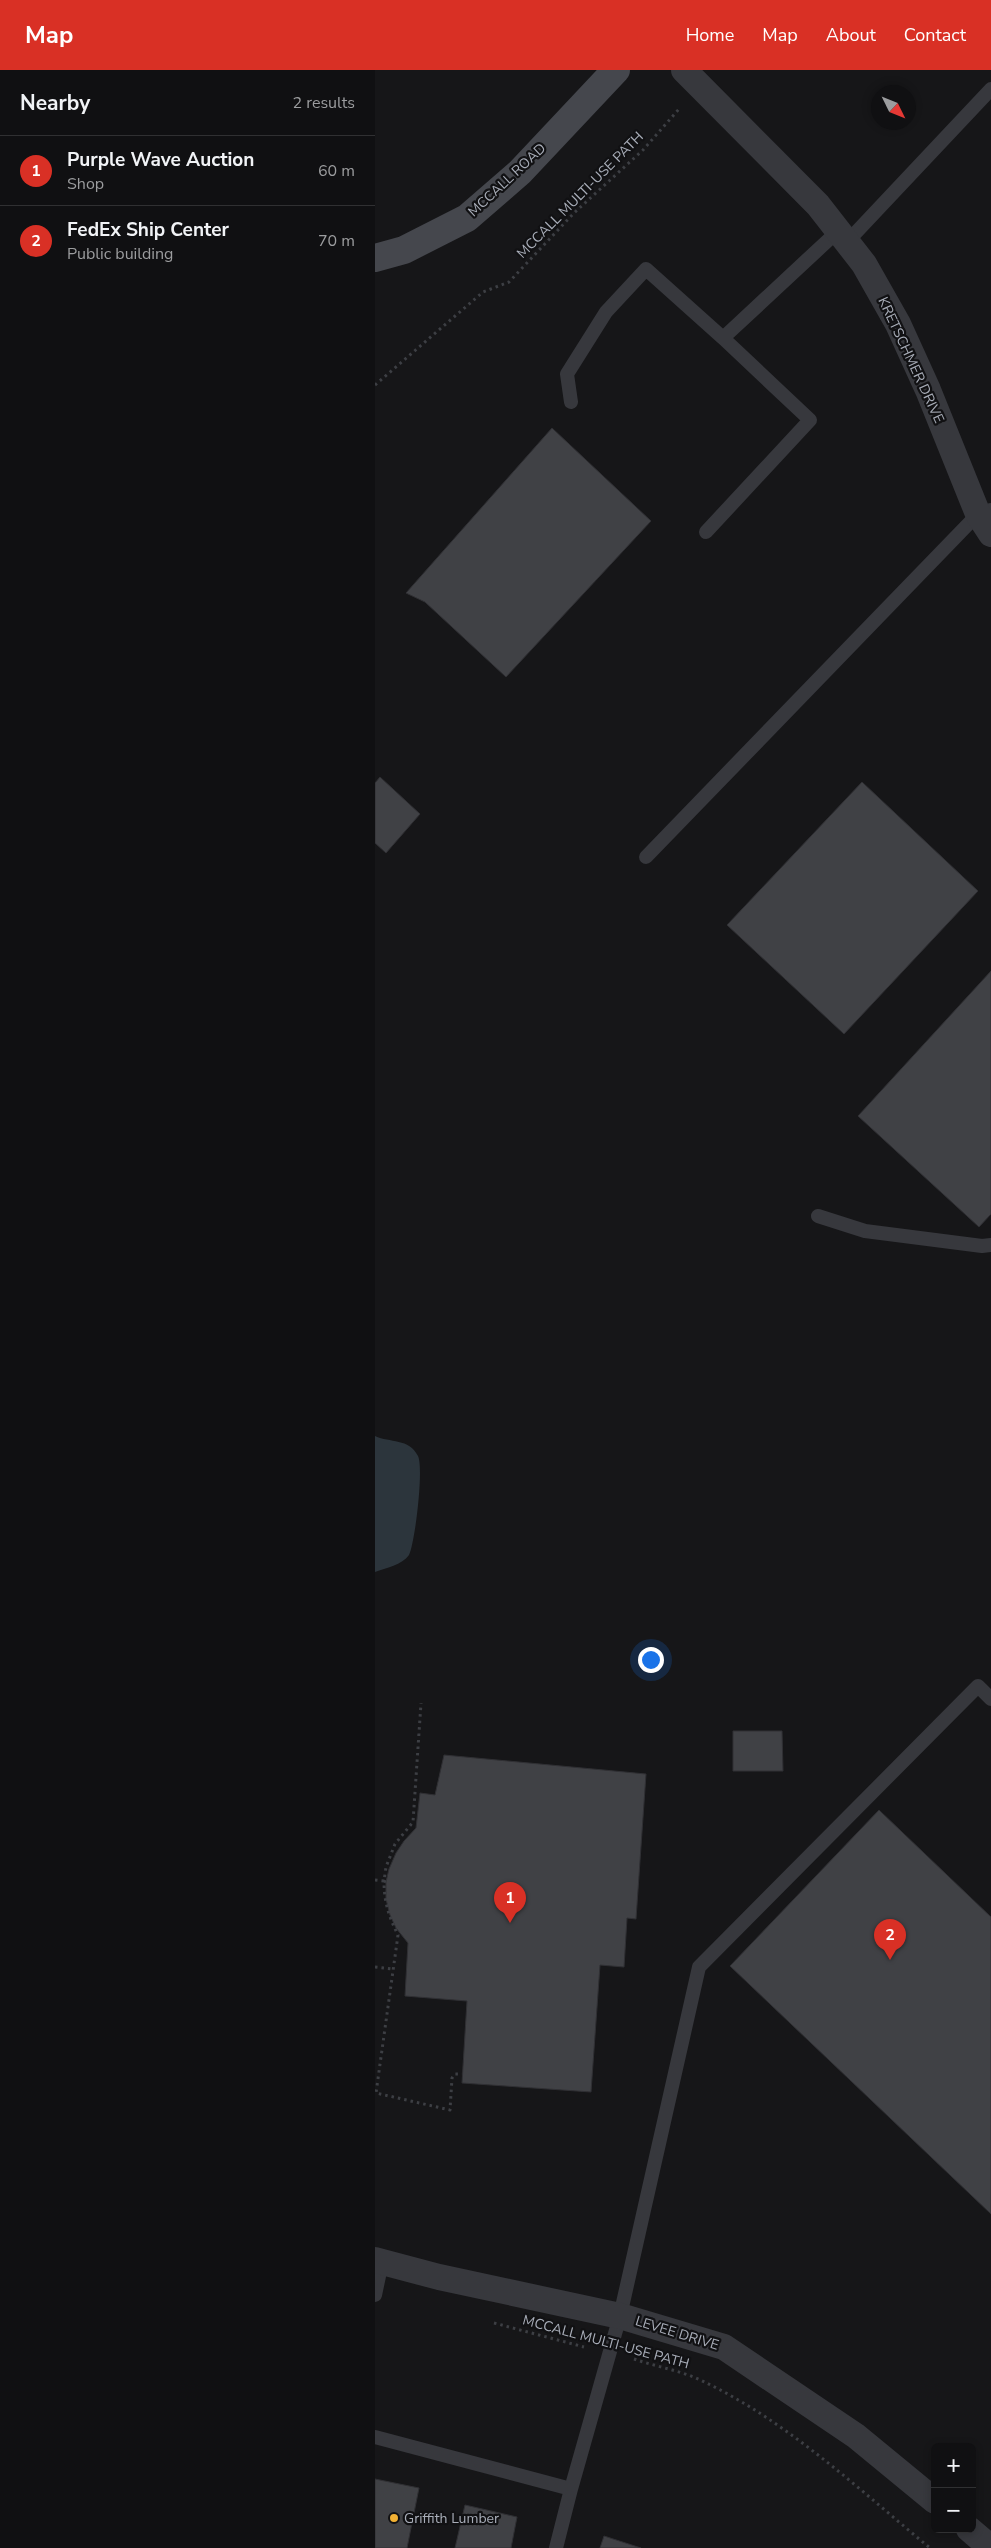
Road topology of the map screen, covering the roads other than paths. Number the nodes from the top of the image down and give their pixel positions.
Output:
1 (616, 70) edge
2 (692, 78) edge
3 (991, 89) edge
4 (843, 236) junction
5 (375, 258) edge
6 (723, 338) junction
7 (571, 402) dead end
8 (987, 519) edge
9 (706, 532) dead end
10 (646, 857) dead end
11 (818, 1216) dead end
12 (991, 1245) edge
13 (991, 1699) edge
14 (379, 2261) edge
15 (375, 2295) edge
16 (620, 2316) junction
17 (375, 2436) edge
18 (571, 2489) junction
19 (931, 2498) edge
20 (974, 2533) edge
21 (556, 2548) edge
22 (991, 2548) edge

1 - 5 main road, MCCALL ROAD
2 - 4 street, KRETSCHMER DRIVE
3 - 4 lane
4 - 6 lane
4 - 8 street, KRETSCHMER DRIVE
6 - 7 lane
6 - 9 lane
8 - 10 lane
11 - 12 lane
13 - 16 lane
14 - 15 lane
14 - 16 street, LEVEE DRIVE
16 - 18 lane
16 - 19 street, LEVEE DRIVE
17 - 18 lane
18 - 21 lane
20 - 22 street

